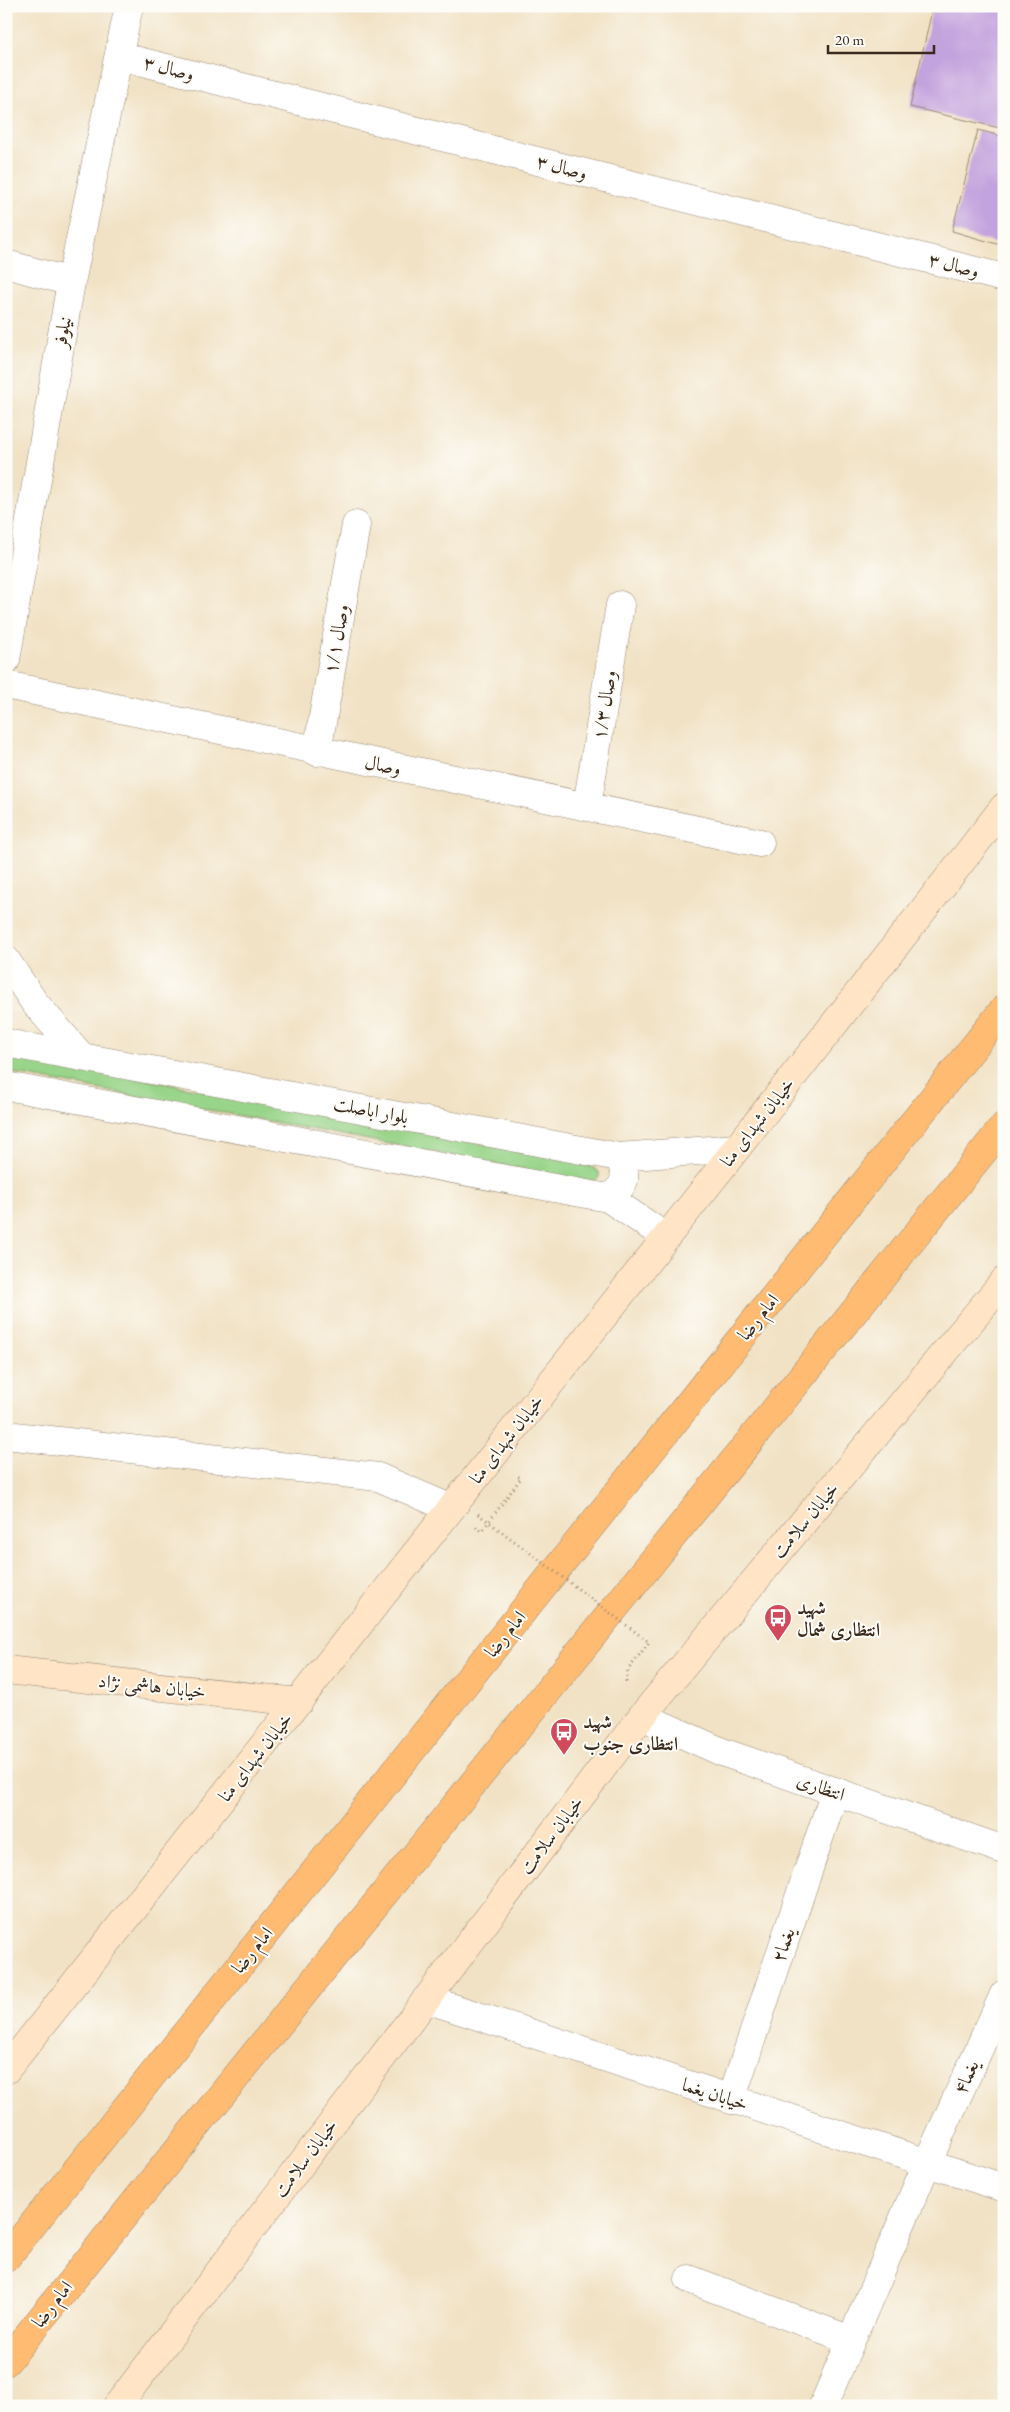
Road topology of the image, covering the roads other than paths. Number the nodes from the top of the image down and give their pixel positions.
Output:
1 (129, 6) edge
2 (120, 56) junction
3 (6, 264) edge
4 (1004, 278) edge
5 (71, 282) junction
6 (356, 525) dead end
7 (620, 605) dead end
8 (6, 660) edge
9 (6, 685) edge
10 (317, 752) junction
11 (587, 806) junction
12 (1004, 807) edge
13 (760, 843) dead end
14 (6, 960) edge
15 (1004, 1009) edge
16 (6, 1042) edge
17 (81, 1056) junction
18 (6, 1086) edge
19 (1004, 1126) edge
20 (737, 1148) junction
21 (619, 1157) junction
22 (608, 1198) junction
23 (666, 1237) junction
24 (1004, 1280) edge
25 (6, 1435) edge
26 (450, 1508) junction
27 (6, 1670) edge
28 (299, 1702) junction
29 (642, 1716) junction
30 (835, 1791) junction
31 (1004, 1850) edge
32 (1004, 1994) edge
33 (426, 1999) junction
34 (6, 2070) edge
35 (731, 2100) junction
36 (928, 2161) junction
37 (1004, 2188) edge
38 (6, 2258) edge
39 (689, 2279) dead end
40 (851, 2340) junction
41 (6, 2362) edge
42 (117, 2406) edge
43 (823, 2406) edge

1 - 2 street, نیلوفر
2 - 4 street, وصال ۳
2 - 5 street, نیلوفر
3 - 5 street
5 - 8 street, نیلوفر
6 - 10 street, وصال ۱/۱
7 - 11 street, وصال ۱/۳
9 - 10 street, وصال
10 - 11 street, وصال
11 - 13 street, وصال
12 - 20 street, خیابان شهدای منا
14 - 17 street
15 - 38 highway, امام رضا
16 - 17 street, بلوار اباصلت
17 - 21 street, بلوار اباصلت
18 - 22 street
19 - 41 highway, امام رضا
20 - 21 street, بلوار اباصلت
20 - 23 street, خیابان شهدای منا
21 - 22 street
22 - 23 street
23 - 26 street, خیابان شهدای منا
24 - 29 street, خیابان سلامت
25 - 26 street
26 - 28 street, خیابان شهدای منا
27 - 28 street, خیابان هاشمی نژاد
28 - 34 street, خیابان شهدای منا
29 - 30 street, انتظاری
29 - 33 street, خیابان سلامت
30 - 31 street, انتظاری
30 - 35 street, یغما۲
32 - 36 street, یغما۴
33 - 35 street, خیابان یغما
33 - 42 street, خیابان سلامت
35 - 36 street, خیابان یغما
36 - 37 street, خیابان یغما
36 - 40 street, یغما۴
39 - 40 street
40 - 43 street, یغما۴

